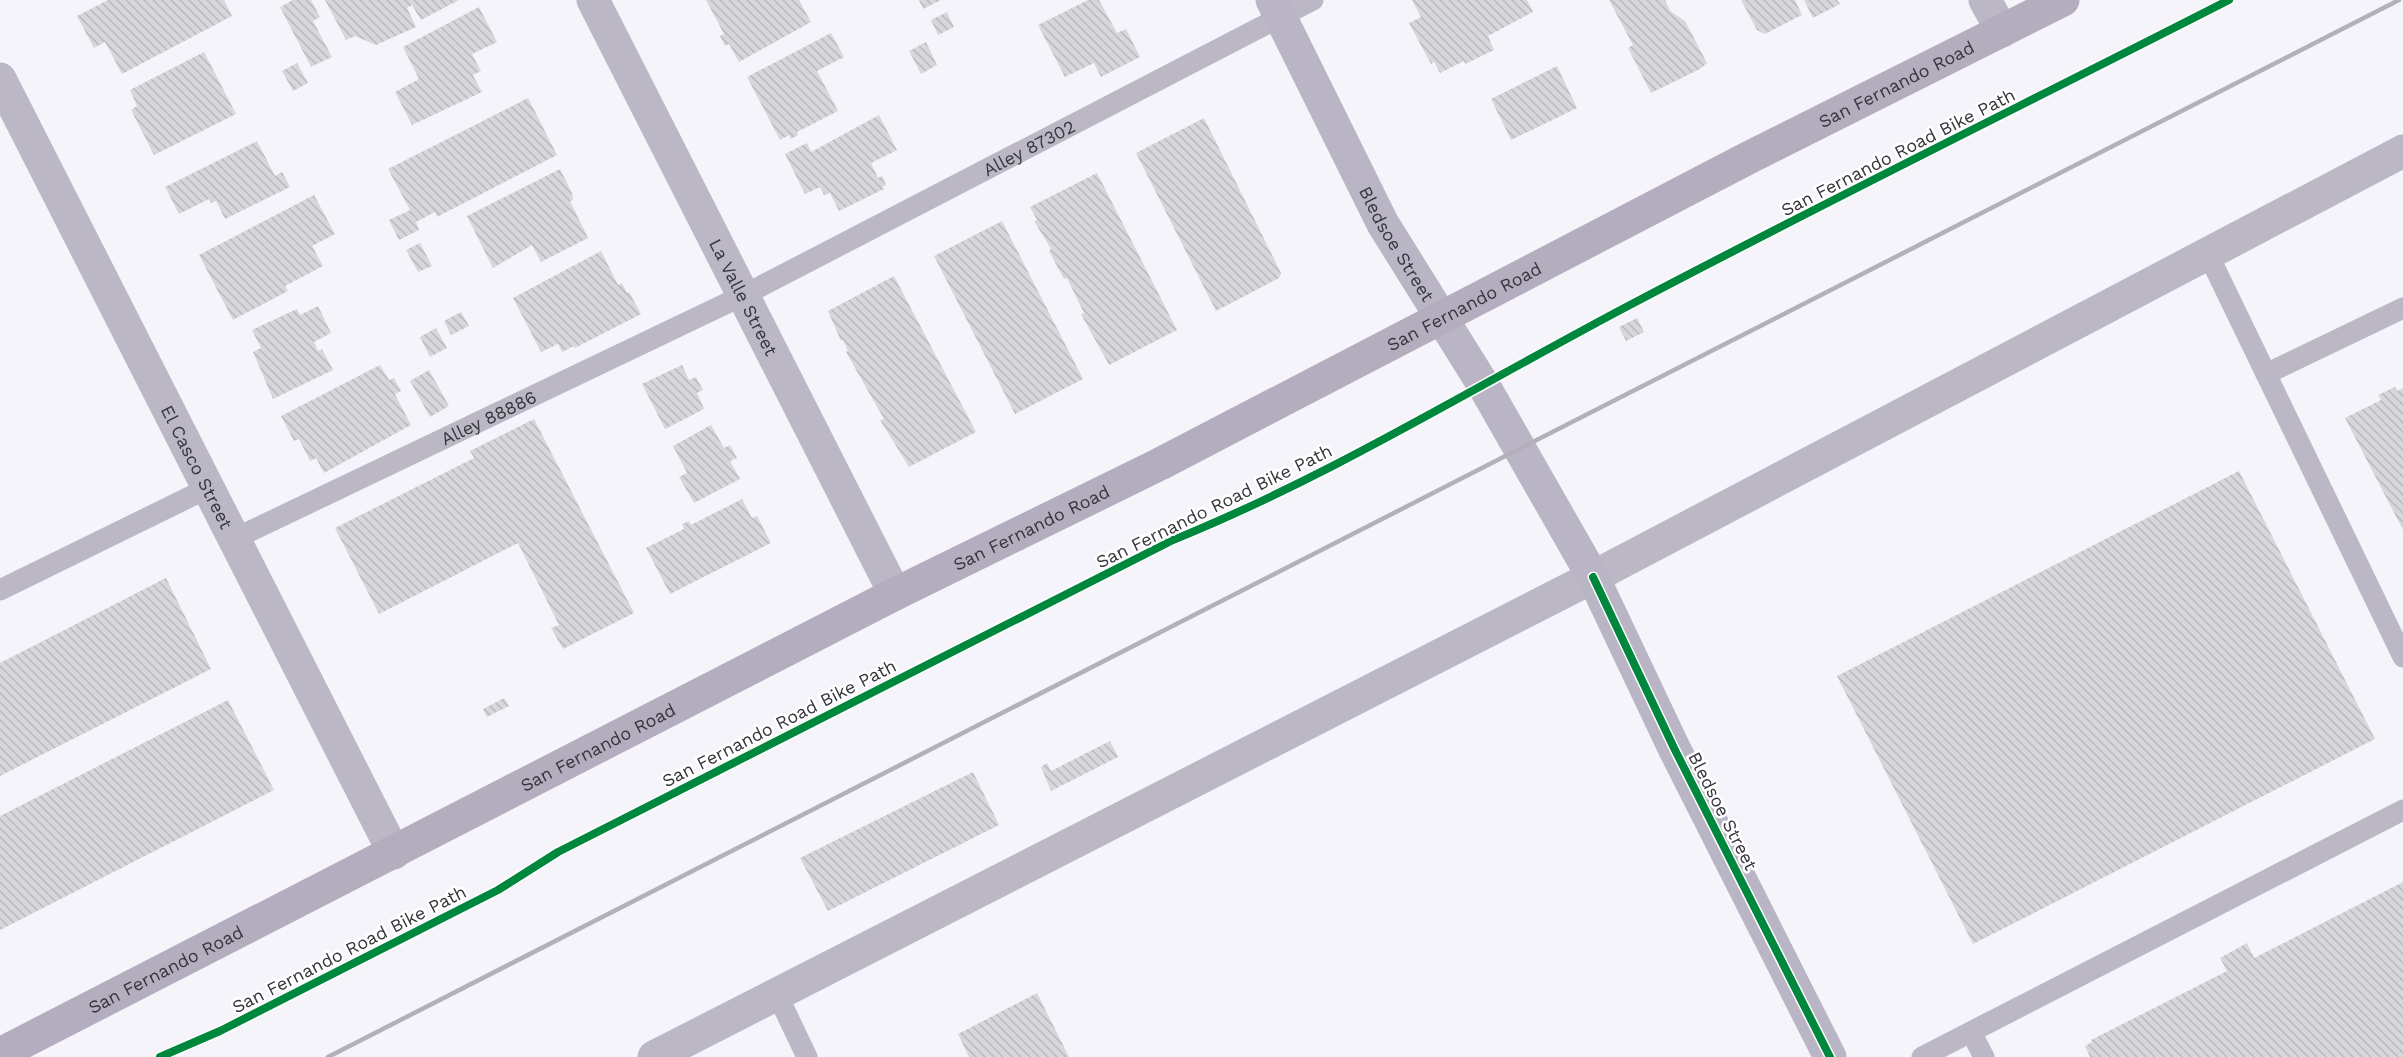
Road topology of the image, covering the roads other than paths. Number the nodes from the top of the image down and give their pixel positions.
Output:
1 (593, 0) edge
2 (1313, 0) edge
3 (1985, 0) edge
4 (2064, 0) edge
5 (1276, 9) edge
6 (2002, 31) junction
7 (0, 79) edge
8 (2403, 151) edge
9 (2207, 252) junction
10 (744, 295) junction
11 (2403, 308) edge
12 (1441, 320) junction
13 (2266, 375) junction
14 (208, 488) junction
15 (234, 539) junction
16 (1593, 577) junction
17 (0, 590) edge
18 (895, 594) junction
19 (2403, 657) edge
20 (2403, 810) edge
21 (394, 853) junction
22 (777, 994) junction
23 (1971, 1032) junction
24 (0, 1054) edge
25 (654, 1057) edge
26 (807, 1057) edge
27 (1830, 1057) edge
28 (1922, 1057) edge
29 (1984, 1057) edge

1 - 10 street, La Valle Street
2 - 5 lane, Alley 87302
3 - 6 street
4 - 6 main road, San Fernando Road
5 - 10 lane, Alley 87302
5 - 12 street, Bledsoe Street
6 - 12 main road, San Fernando Road
7 - 14 street, El Casco Street
8 - 9 street
9 - 13 lane
9 - 16 street
10 - 15 lane, Alley 88886
10 - 18 street, La Valle Street
11 - 13 lane
12 - 16 street, Bledsoe Street
12 - 18 main road, San Fernando Road
13 - 19 lane
14 - 15 street, El Casco Street
14 - 17 lane
15 - 21 street, El Casco Street
16 - 22 street
16 - 27 street, Bledsoe Street
18 - 21 main road, San Fernando Road
20 - 23 lane
21 - 24 main road, San Fernando Road
22 - 25 street
22 - 26 lane
23 - 28 lane
23 - 29 lane

